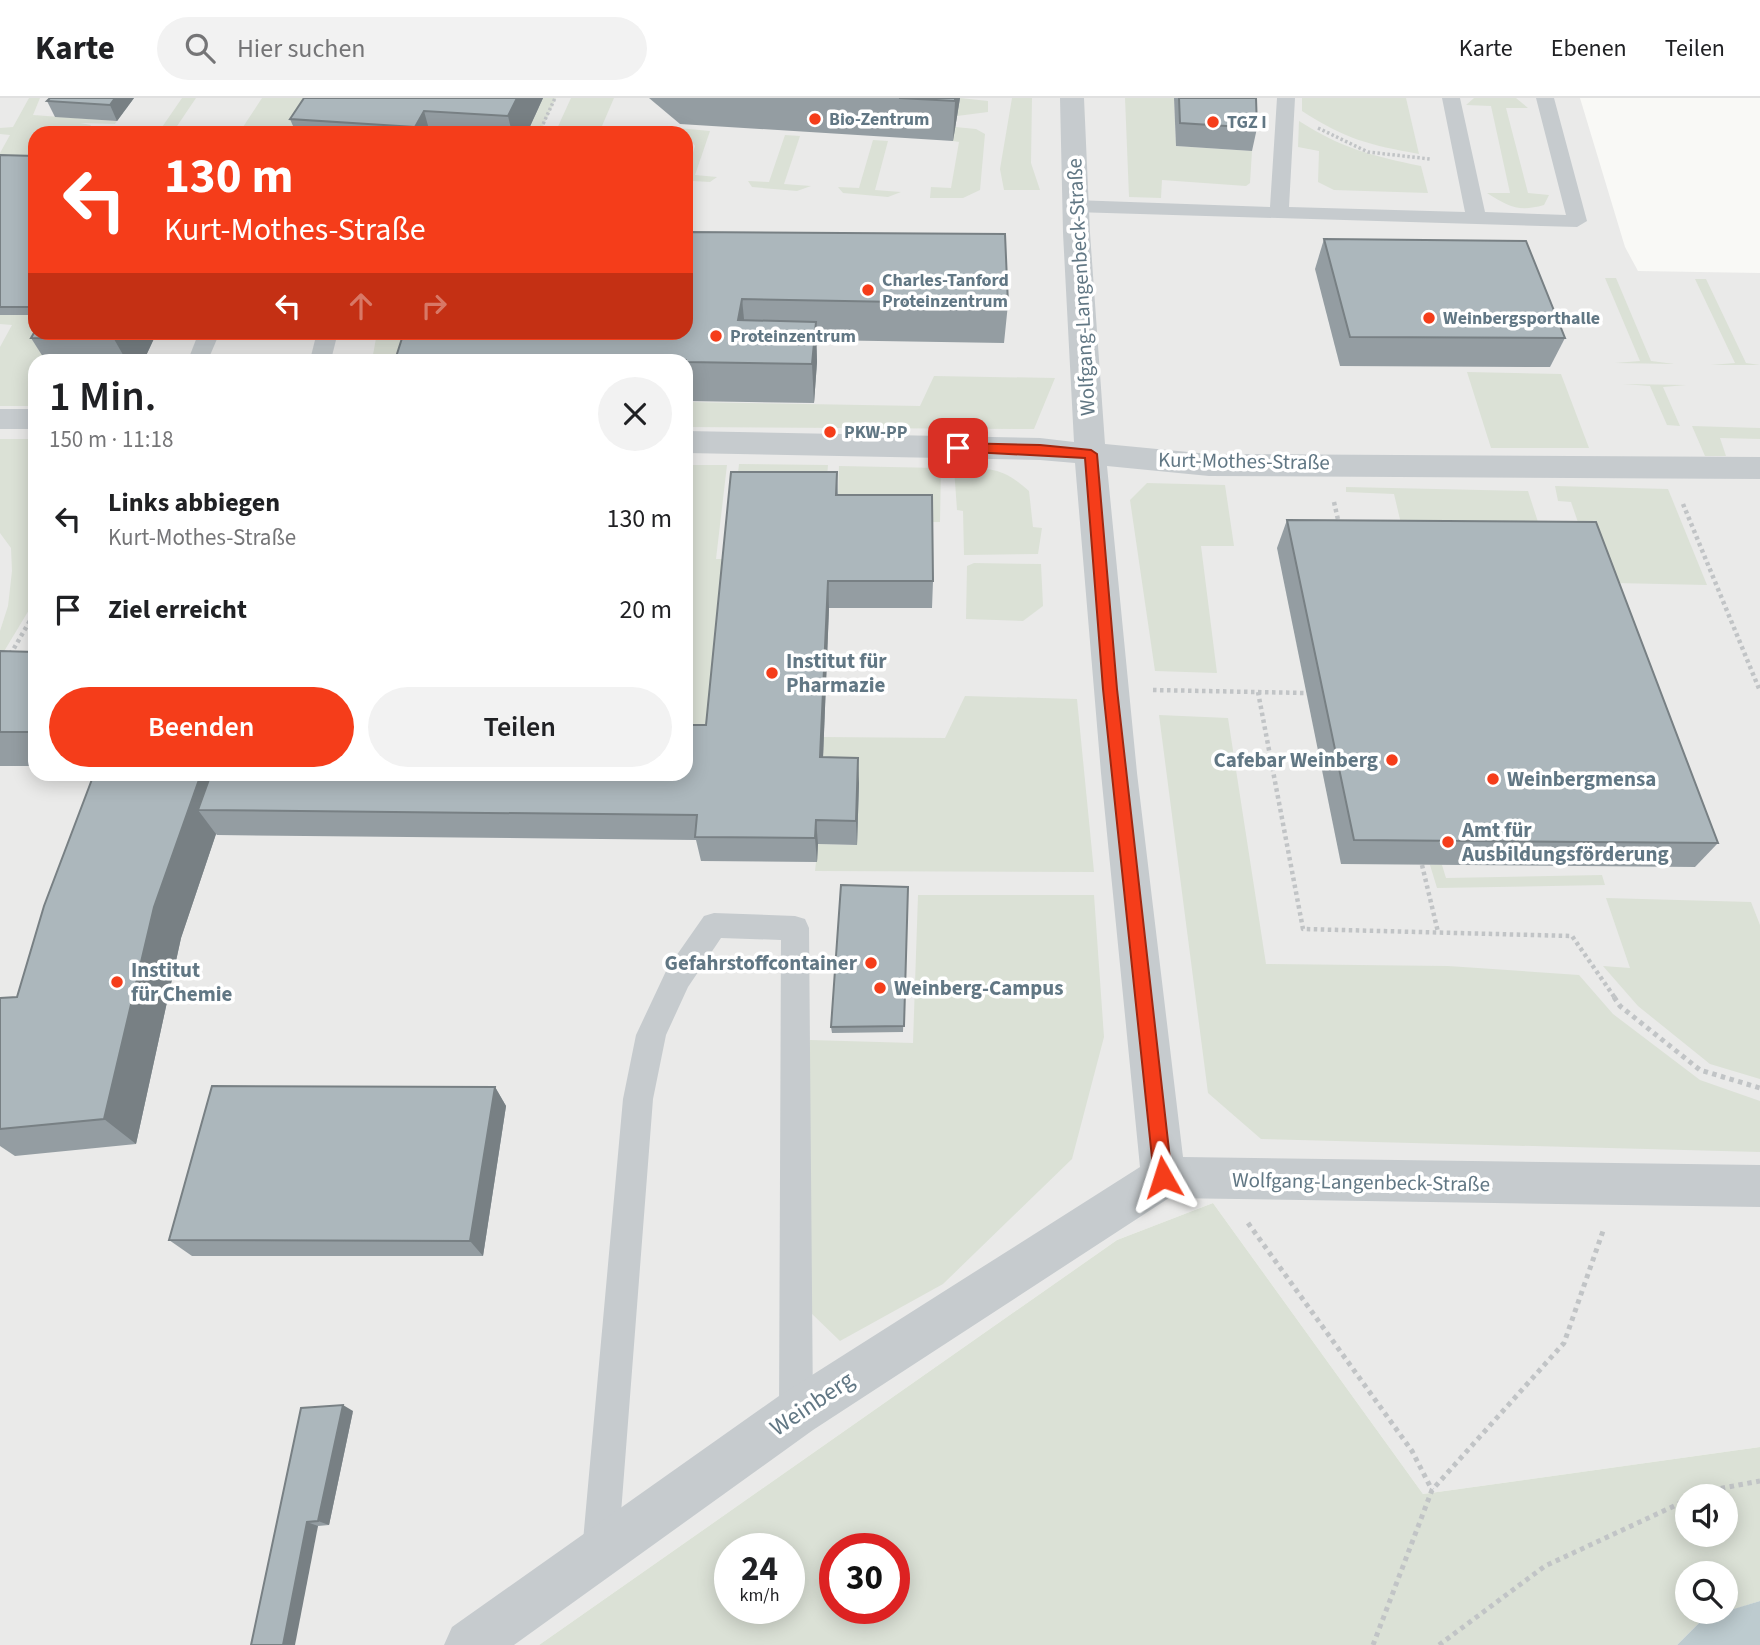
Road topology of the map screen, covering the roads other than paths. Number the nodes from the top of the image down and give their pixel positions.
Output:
1 (1072, 98) edge
2 (1451, 98) edge
3 (1545, 98) edge
4 (1286, 102) edge
5 (1074, 206) junction
6 (1279, 213) junction
7 (1476, 218) junction
8 (0, 419) edge
9 (28, 419) edge
10 (693, 442) edge
11 (1091, 454) junction
12 (1760, 468) edge
13 (1163, 1177) junction
14 (1760, 1186) edge
15 (796, 1413) junction
16 (600, 1552) junction
17 (470, 1645) edge

1 - 5 street, Wolfgang-Langenbeck-Straße
2 - 7 lane
3 - 7 lane
4 - 6 lane
5 - 6 lane
5 - 11 street, Wolfgang-Langenbeck-Straße
6 - 7 lane
8 - 9 street
10 - 11 street, Kurt-Mothes-Straße
11 - 12 street, Kurt-Mothes-Straße
11 - 13 street, Wolfgang-Langenbeck-Straße
13 - 14 street, Wolfgang-Langenbeck-Straße
13 - 15 street, Weinberg
15 - 16 street, Weinberg
15 - 16 lane
16 - 17 street, Weinberg

